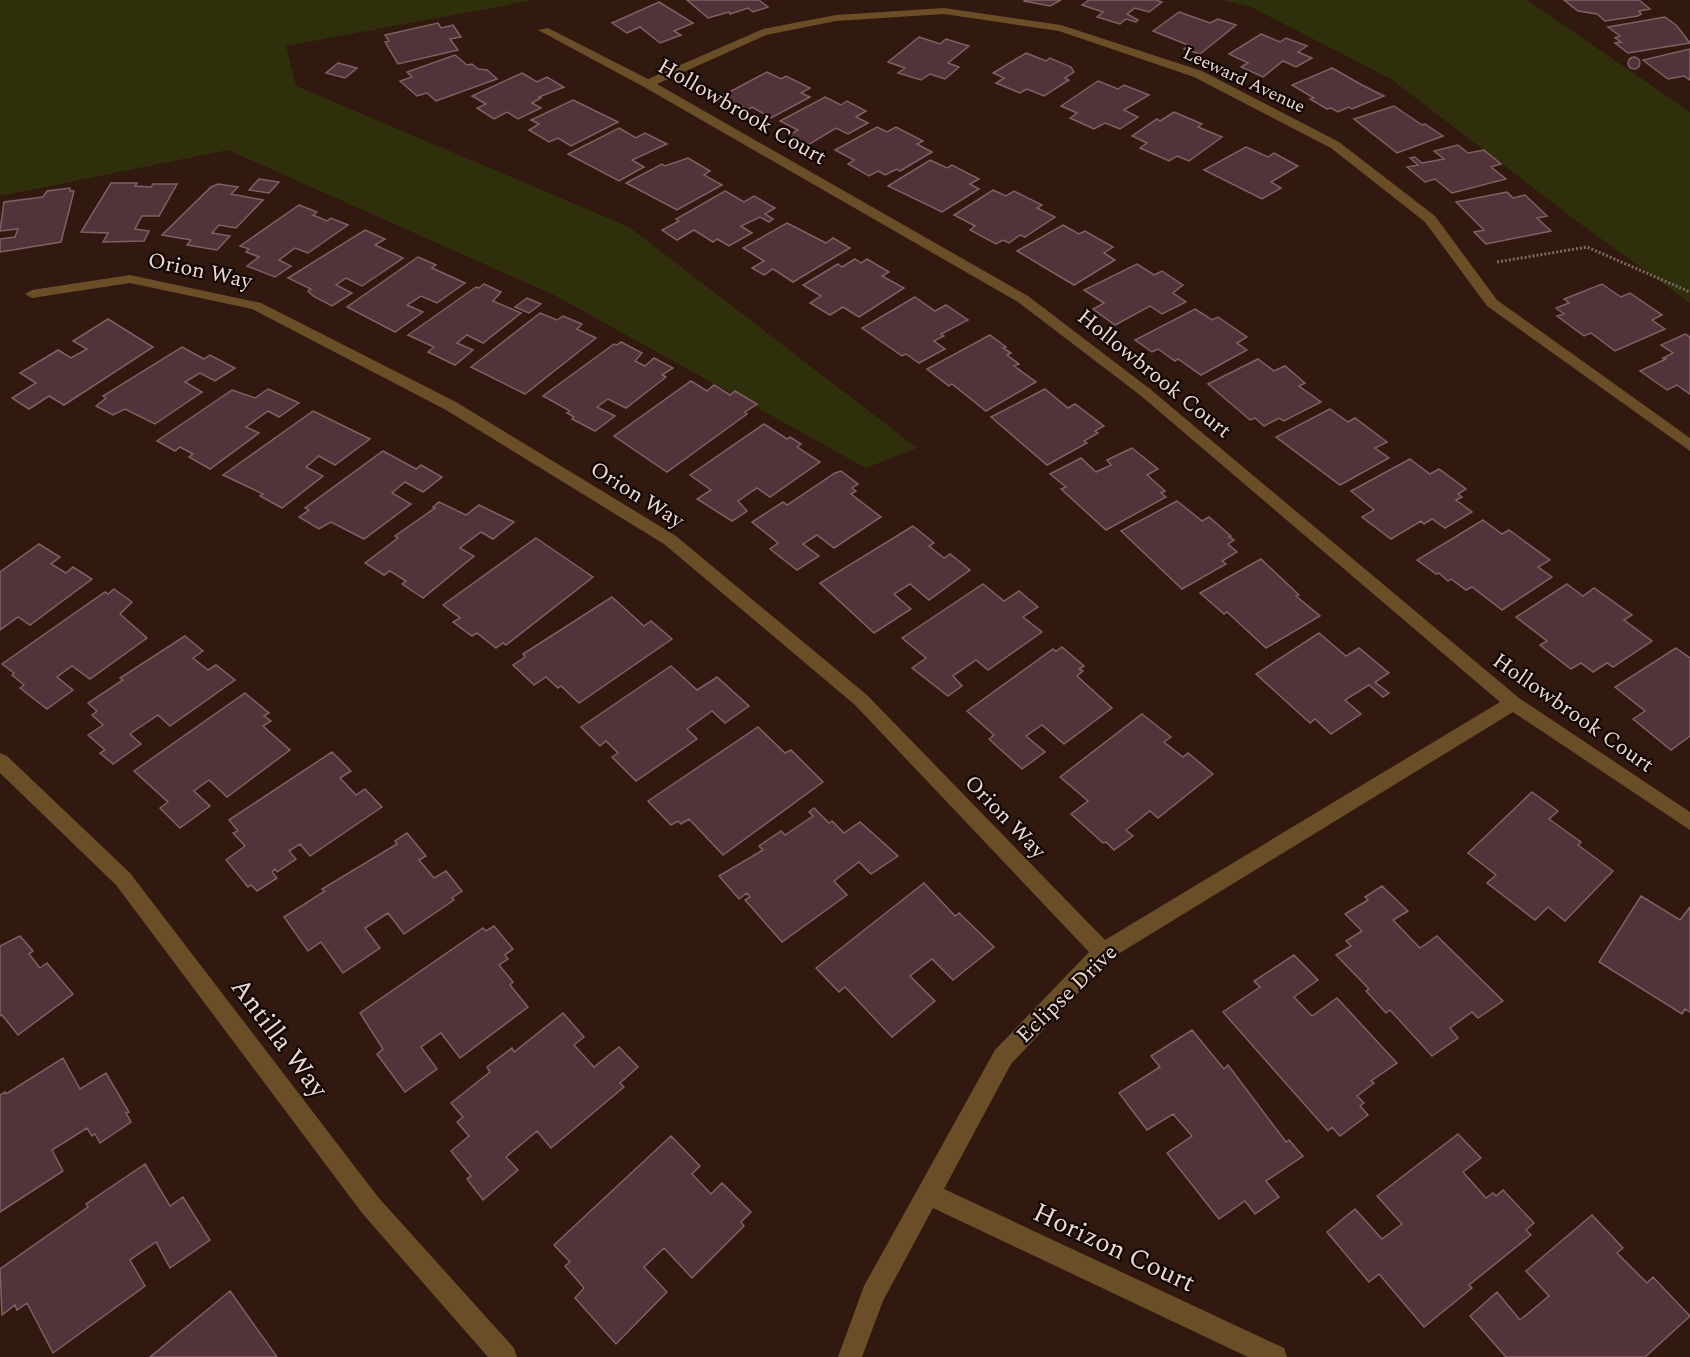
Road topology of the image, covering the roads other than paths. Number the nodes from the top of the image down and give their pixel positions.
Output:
1 (544, 30) dead end
2 (648, 84) junction
3 (32, 294) dead end
4 (1690, 446) edge
5 (1513, 704) junction
6 (0, 761) edge
7 (1690, 822) edge
8 (1103, 952) junction
9 (927, 1193) junction
10 (506, 1357) edge
11 (850, 1357) edge
12 (1275, 1357) edge

1 - 2 street, Hollowbrook Court
2 - 4 street, Leeward Avenue
2 - 5 street, Hollowbrook Court
3 - 8 street, Orion Way
5 - 7 street, Hollowbrook Court
5 - 8 street, Eclipse Drive
6 - 10 street, Antilla Way
8 - 9 street, Eclipse Drive
9 - 11 street, Eclipse Drive
9 - 12 street, Horizon Court

